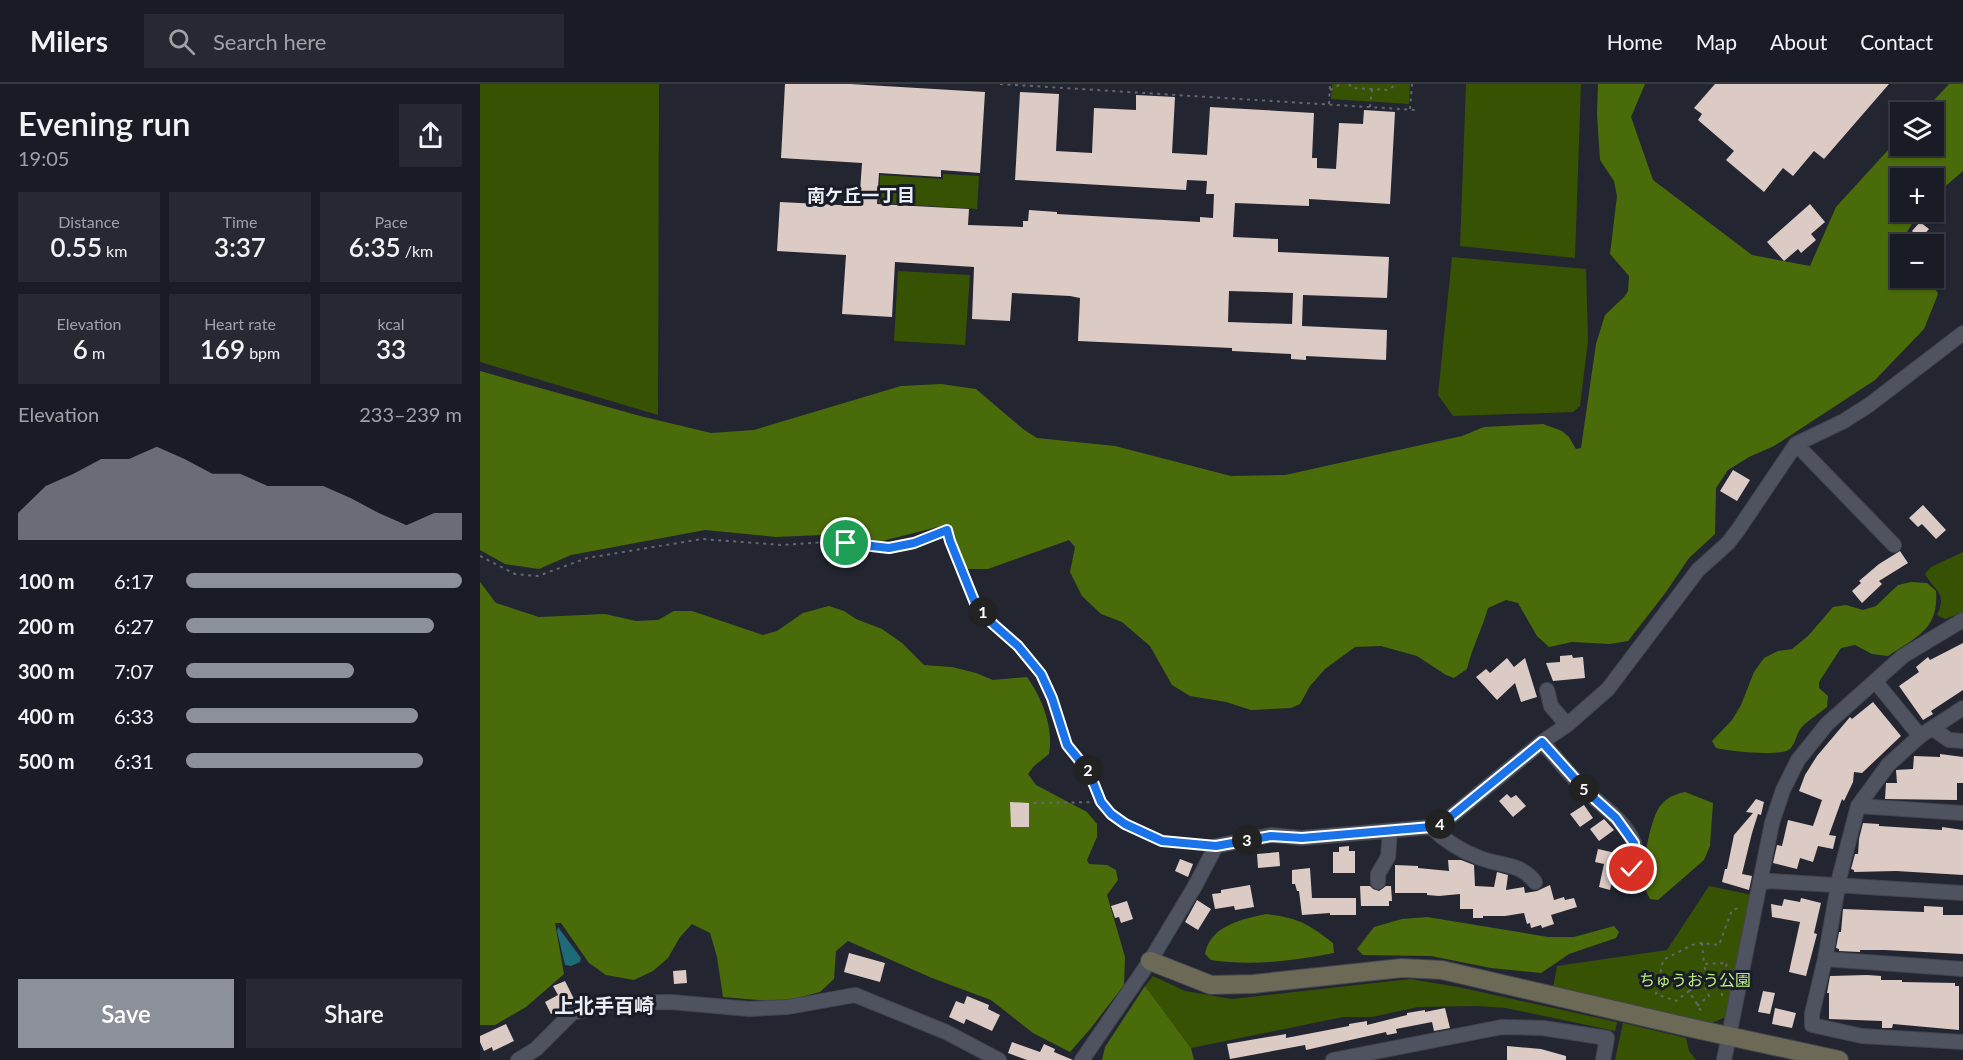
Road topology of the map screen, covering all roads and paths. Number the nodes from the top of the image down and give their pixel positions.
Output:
1 (1000, 84) edge
2 (1330, 84) edge
3 (1341, 84) edge
4 (1349, 84) edge
5 (1396, 84) edge
6 (1412, 84) edge
7 (1372, 89) junction
8 (1330, 90) junction
9 (1329, 104) junction
10 (1370, 107) junction
11 (1410, 109) junction
12 (1416, 110) dead end
13 (1963, 333) edge
14 (1796, 444) junction
15 (1894, 545) dead end
16 (480, 556) edge
17 (1963, 620) edge
18 (1875, 681) junction
19 (1547, 690) dead end
20 (1963, 708) edge
21 (1567, 725) junction
22 (1932, 728) junction
23 (1920, 736) junction
24 (1963, 741) edge
25 (1542, 742) junction
26 (1101, 802) junction
27 (1034, 803) dead end
28 (1858, 806) junction
29 (1963, 813) edge
30 (1431, 827) junction
31 (1390, 831) junction
32 (1216, 846) junction
33 (1622, 881) dead end
34 (1378, 882) dead end
35 (1535, 882) dead end
36 (1760, 883) junction
37 (1838, 886) junction
38 (1963, 893) edge
39 (1754, 909) junction
40 (1702, 943) junction
41 (1825, 959) junction
42 (1150, 962) junction
43 (1704, 964) junction
44 (1963, 969) edge
45 (1703, 981) junction
46 (1689, 991) junction
47 (1723, 993) dead end
48 (1697, 1006) junction
49 (1704, 1016) dead end
50 (1729, 1036) junction
51 (1963, 1042) edge
52 (518, 1060) edge
53 (999, 1060) edge
54 (1082, 1060) edge
55 (1333, 1060) edge
56 (1603, 1060) edge
57 (1724, 1060) edge
58 (1839, 1060) edge

1 - 9 path
2 - 8 path
3 - 8 path
4 - 7 path
5 - 7 path
6 - 11 path
7 - 10 path
8 - 9 path
9 - 10 path
10 - 11 path
11 - 12 path
13 - 14 street
14 - 15 street
14 - 21 street
16 - 26 path
17 - 18 street
18 - 23 street
18 - 36 street
19 - 21 street
20 - 22 street
21 - 25 street
22 - 23 street
22 - 24 street
23 - 28 street
25 - 30 street
25 - 33 street
26 - 27 path
26 - 32 path
28 - 29 street
28 - 37 street
30 - 31 street
30 - 35 street
31 - 32 street
31 - 34 street
32 - 42 street
36 - 37 street
36 - 39 street
37 - 38 street
37 - 41 street
39 - 40 path
39 - 50 street
40 - 43 path
40 - 46 path
41 - 44 street
41 - 51 street
42 - 50 street
42 - 54 street
43 - 45 path
43 - 47 path
45 - 46 path
45 - 48 path
46 - 48 path
48 - 49 path
50 - 57 street
50 - 58 street
52 - 53 street
55 - 56 street

